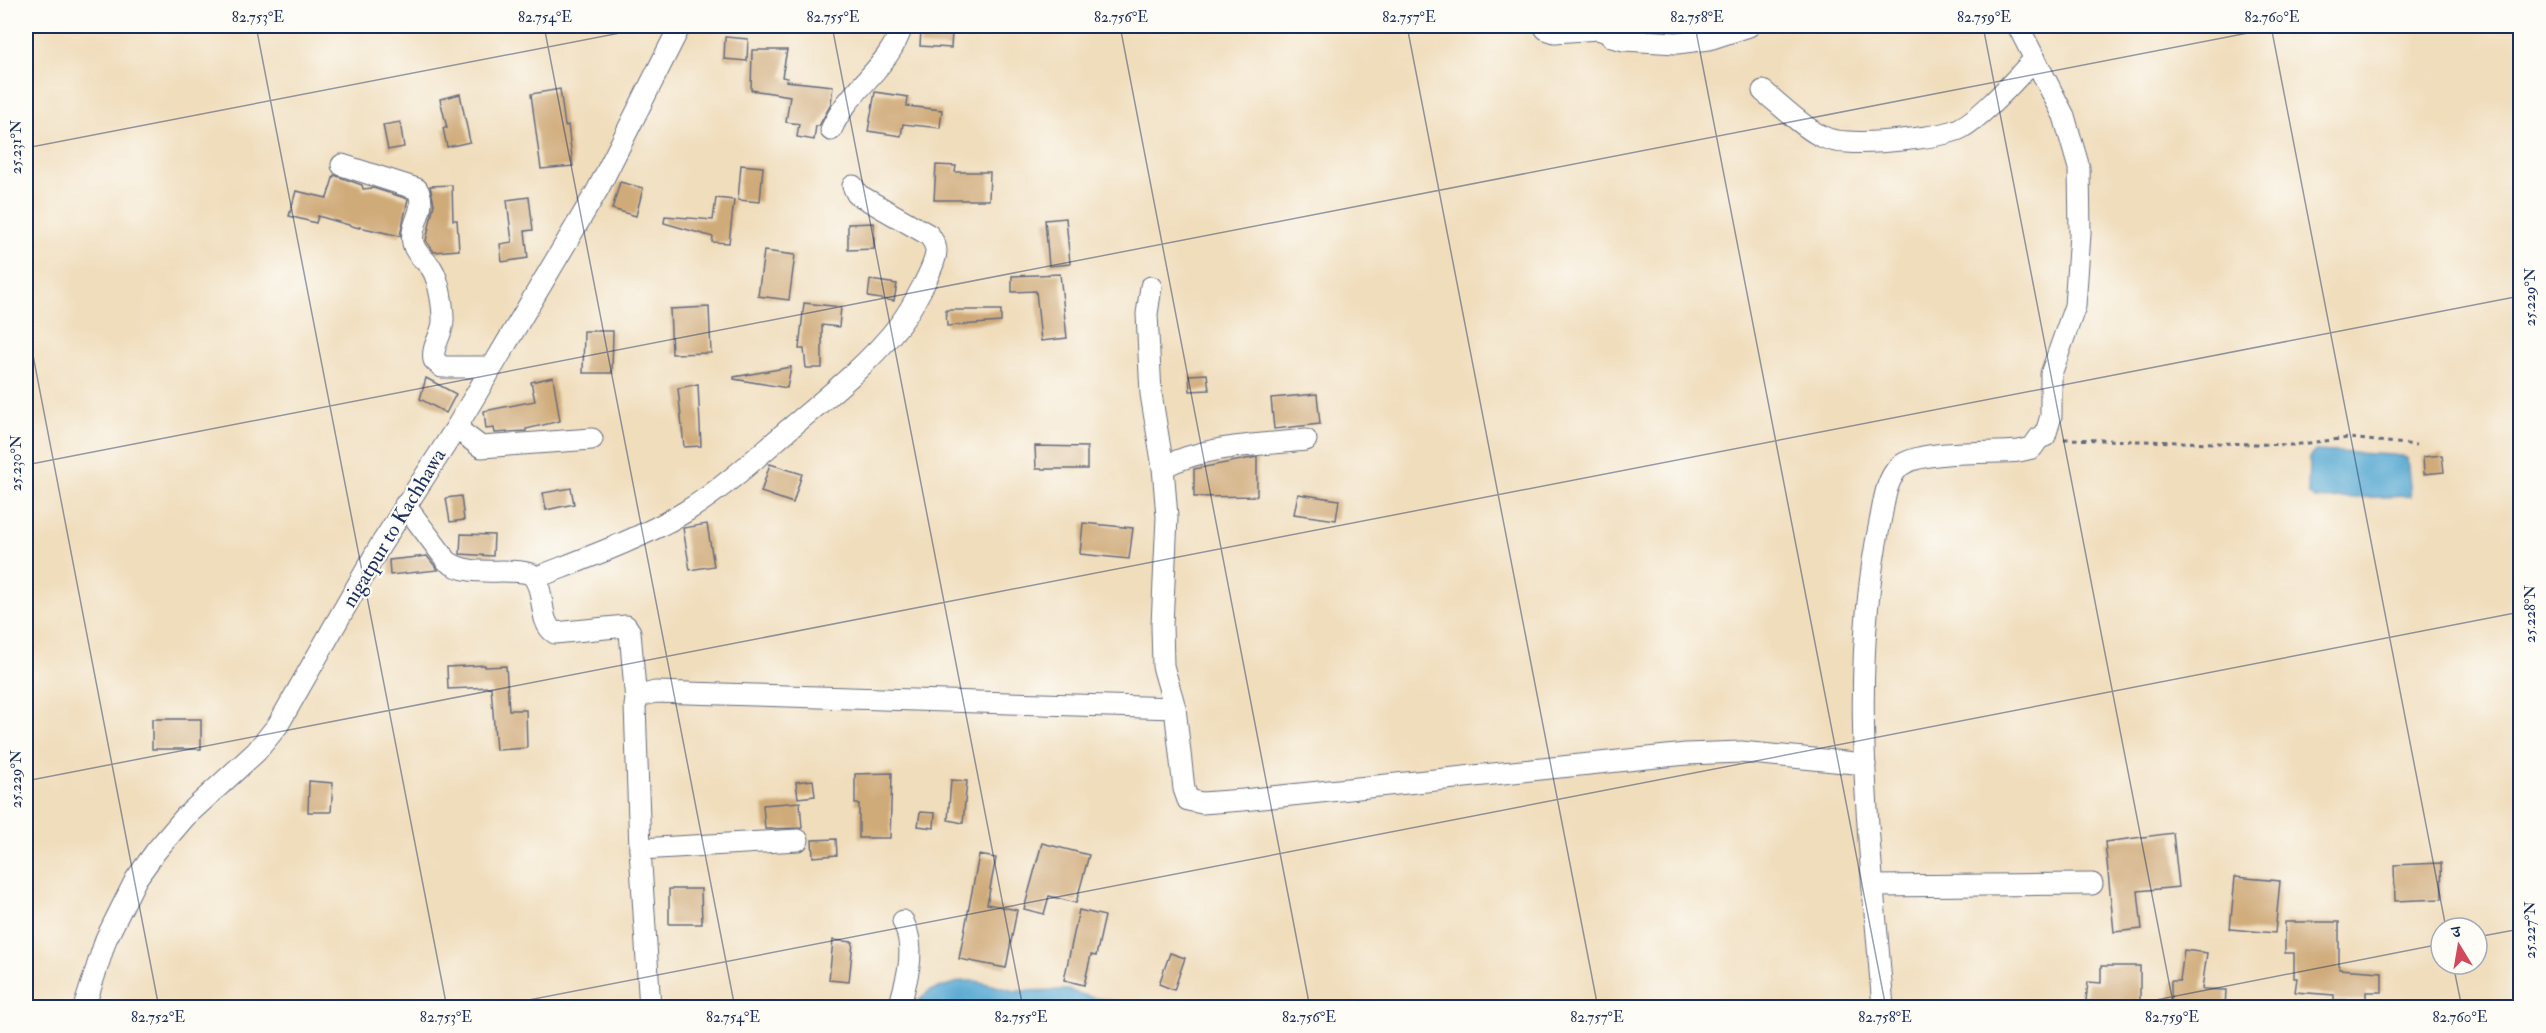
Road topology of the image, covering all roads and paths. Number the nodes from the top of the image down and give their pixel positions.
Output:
1 (680, 26) edge
2 (902, 26) edge
3 (1544, 26) edge
4 (1749, 26) edge
5 (2018, 26) edge
6 (2035, 59) junction
7 (1763, 91) dead end
8 (831, 130) dead end
9 (342, 165) dead end
10 (853, 186) dead end
11 (1151, 287) dead end
12 (492, 367) junction
13 (456, 428) junction
14 (2039, 438) junction
15 (592, 439) dead end
16 (1305, 440) dead end
17 (2416, 445) dead end
18 (1163, 467) junction
19 (405, 505) junction
20 (536, 578) junction
21 (636, 701) junction
22 (1174, 708) junction
23 (1865, 764) junction
24 (798, 840) dead end
25 (640, 849) junction
26 (2092, 884) dead end
27 (1874, 886) junction
28 (903, 921) dead end
29 (84, 1008) edge
30 (650, 1008) edge
31 (899, 1008) edge
32 (1883, 1008) edge

1 - 12 street, nigatpur to Kachhawa
2 - 8 street
3 - 4 street
5 - 6 street
6 - 7 street
6 - 14 street
9 - 12 street
10 - 20 street
11 - 18 street
12 - 13 street, nigatpur to Kachhawa
13 - 15 street
13 - 19 street, nigatpur to Kachhawa
14 - 17 path
14 - 23 street
16 - 18 street
18 - 22 street
19 - 20 street
19 - 29 street, nigatpur to Kachhawa
20 - 21 street
21 - 22 street
21 - 25 street
22 - 23 street
23 - 27 street
24 - 25 street
25 - 30 street
26 - 27 street
27 - 32 street
28 - 31 street

